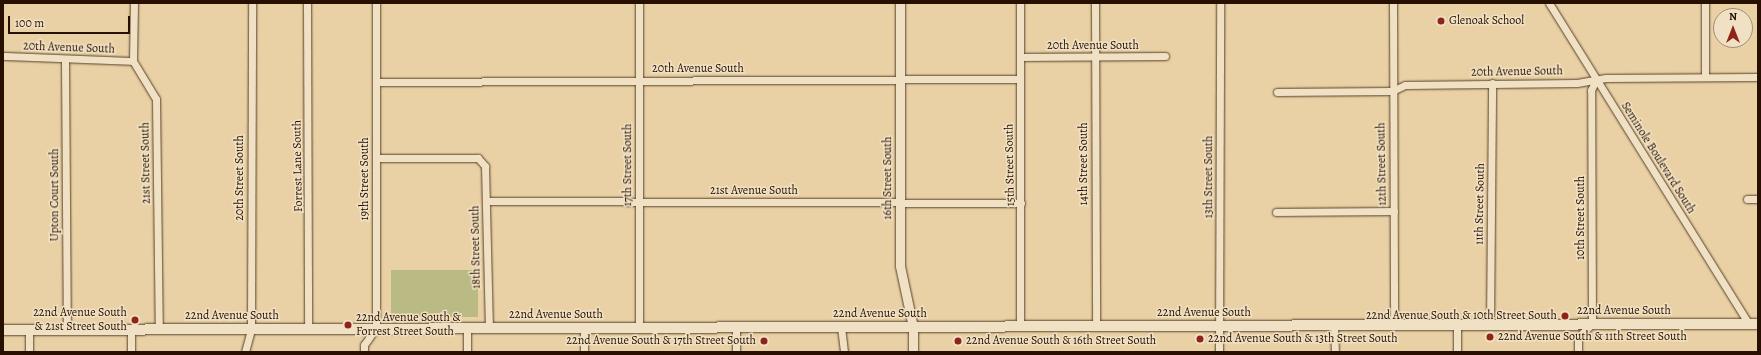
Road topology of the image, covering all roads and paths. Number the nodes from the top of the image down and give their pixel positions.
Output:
1 (134, 3) edge
2 (252, 3) edge
3 (306, 3) edge
4 (376, 3) edge
5 (639, 3) edge
6 (900, 3) edge
7 (1020, 3) edge
8 (1095, 3) edge
9 (1220, 3) edge
10 (1393, 3) edge
11 (1549, 3) edge
12 (1705, 3) edge
13 (3, 56) edge
14 (1165, 56) dead end
15 (1021, 57) junction
16 (1095, 57) junction
17 (65, 61) junction
18 (133, 61) junction
19 (1758, 76) edge
20 (1705, 77) junction
21 (1020, 79) junction
22 (900, 80) junction
23 (1596, 80) junction
24 (639, 81) junction
25 (376, 82) junction
26 (1492, 83) junction
27 (1392, 91) junction
28 (1277, 92) dead end
29 (376, 158) junction
30 (1747, 199) dead end
31 (1758, 199) edge
32 (486, 201) junction
33 (639, 201) junction
34 (900, 202) junction
35 (1021, 203) junction
36 (1394, 211) junction
37 (1276, 212) dead end
38 (1592, 324) junction
39 (1753, 324) edge
40 (1334, 325) junction
41 (1394, 325) junction
42 (1457, 325) junction
43 (1490, 325) junction
44 (1020, 326) junction
45 (1096, 326) junction
46 (1219, 326) junction
47 (736, 327) junction
48 (841, 327) junction
49 (913, 327) junction
50 (376, 328) junction
51 (467, 328) junction
52 (488, 328) junction
53 (584, 328) junction
54 (639, 328) junction
55 (131, 329) junction
56 (159, 329) junction
57 (251, 329) junction
58 (308, 329) junction
59 (3, 330) edge
60 (29, 330) junction
61 (67, 330) junction
62 (29, 352) edge
63 (131, 352) edge
64 (245, 352) edge
65 (364, 352) edge
66 (467, 352) edge
67 (584, 352) edge
68 (736, 352) edge
69 (844, 352) edge
70 (913, 352) edge
71 (1219, 352) edge
72 (1334, 352) edge
73 (1457, 352) edge
74 (1578, 352) edge

1 - 18 street
2 - 57 street, 20th Street South
3 - 58 street, Forrest Lane South
4 - 25 street, 19th Street South
5 - 24 street, 17th Street South
6 - 22 street, 16th Street South
7 - 15 street, 15th Street South
8 - 16 street, 14th Street South
9 - 46 street, 13th Street South
10 - 27 street, 12th Street South
11 - 23 street, Seminole Boulevard South
12 - 20 street
13 - 17 street, 20th Avenue South
14 - 16 street, 20th Avenue South
15 - 16 street, 20th Avenue South
15 - 21 street, 15th Street South
16 - 45 street, 14th Street South
17 - 18 street, 20th Avenue South
17 - 61 street, Upton Court South
18 - 56 street, 21st Street South
19 - 20 street, 20th Avenue South
20 - 23 street, 20th Avenue South
21 - 22 street, 20th Avenue South
21 - 35 street, 15th Street South
22 - 24 street, 20th Avenue South
22 - 34 street, 16th Street South
23 - 26 street, 20th Avenue South
23 - 38 street, 10th Street South
23 - 39 street, Seminole Boulevard South
24 - 25 street, 20th Avenue South
24 - 33 street, 17th Street South
25 - 29 street, 19th Street South
26 - 27 street, 20th Avenue South
26 - 43 street, 11th Street South
27 - 28 street, 20th Avenue South
27 - 36 street, 12th Street South
29 - 32 street, 18th Street South
29 - 50 street, 19th Street South
30 - 31 street
32 - 33 street, 21st Avenue South
32 - 52 street, 18th Street South
33 - 34 street, 21st Avenue South
33 - 54 street, 17th Street South
34 - 35 street, 21st Avenue South
34 - 49 street, 16th Street South
35 - 44 street, 15th Street South
36 - 37 street
36 - 41 street, 12th Street South
38 - 39 main road, 22nd Avenue South
38 - 43 main road, 22nd Avenue South
38 - 74 street
40 - 41 main road, 22nd Avenue South
40 - 46 main road, 22nd Avenue South
40 - 72 street
41 - 42 main road, 22nd Avenue South
42 - 43 main road, 22nd Avenue South
42 - 73 street
44 - 45 main road, 22nd Avenue South
44 - 49 main road, 22nd Avenue South
45 - 46 main road, 22nd Avenue South
46 - 71 street, 13th Street South
47 - 48 main road, 22nd Avenue South
47 - 54 main road, 22nd Avenue South
47 - 68 street
48 - 49 main road, 22nd Avenue South
48 - 69 street
49 - 70 street, 16th Street South
50 - 51 main road, 22nd Avenue South
50 - 58 main road, 22nd Avenue South
50 - 65 street
51 - 52 main road, 22nd Avenue South
51 - 66 street
52 - 53 main road, 22nd Avenue South
53 - 54 main road, 22nd Avenue South
53 - 67 street
55 - 56 main road, 22nd Avenue South
55 - 61 main road, 22nd Avenue South
55 - 63 street
56 - 57 main road, 22nd Avenue South
57 - 58 main road, 22nd Avenue South
57 - 64 street, 20th Street South
59 - 60 main road, 22nd Avenue South
60 - 61 main road, 22nd Avenue South
60 - 62 street

